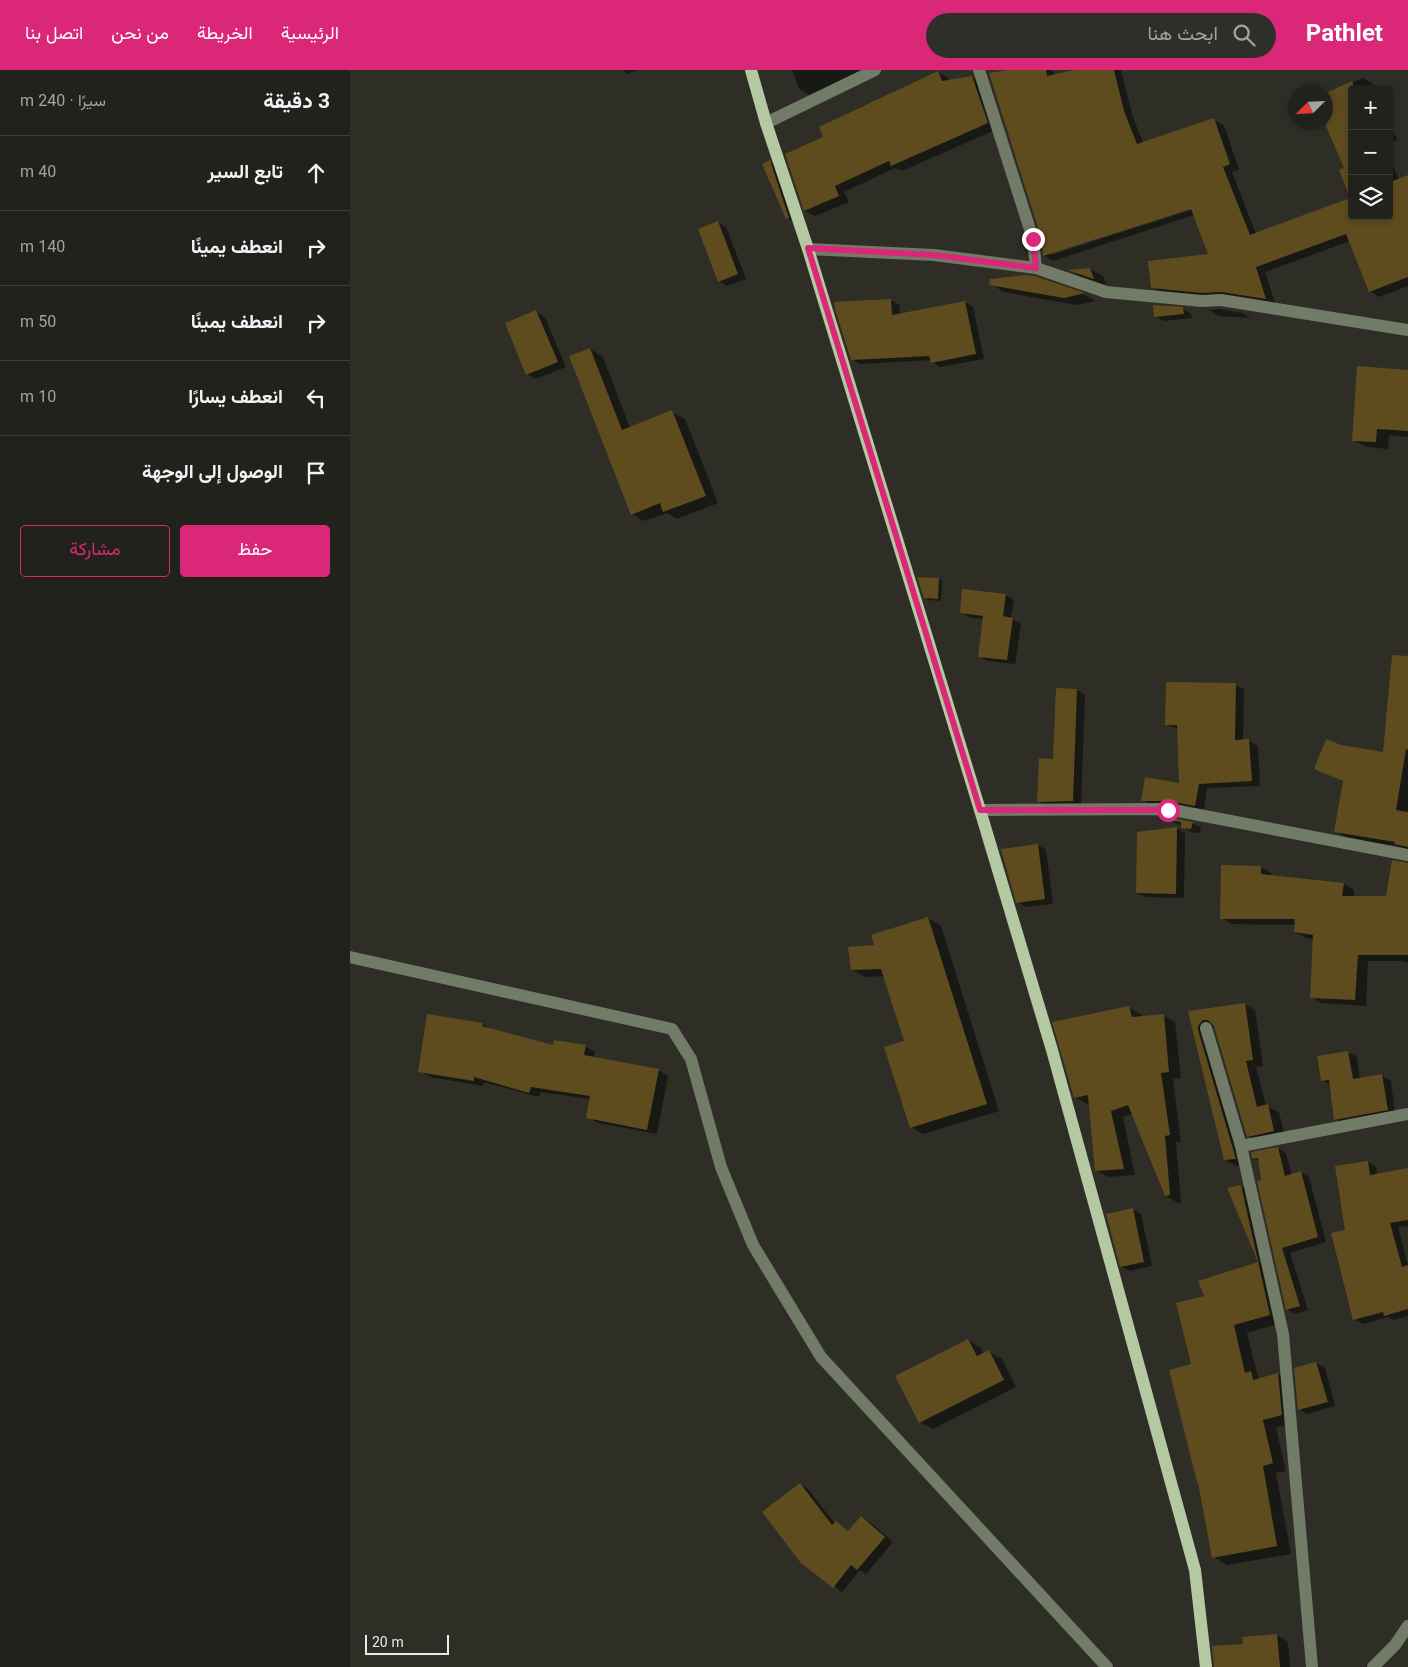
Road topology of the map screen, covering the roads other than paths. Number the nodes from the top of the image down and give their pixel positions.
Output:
1 (751, 70) edge
2 (876, 70) edge
3 (979, 70) edge
4 (766, 123) junction
5 (808, 248) junction
6 (1036, 268) junction
7 (1408, 330) edge
8 (980, 810) junction
9 (1408, 855) edge
10 (350, 957) edge
11 (1206, 1028) dead end
12 (1408, 1114) edge
13 (1241, 1146) junction
14 (1408, 1626) edge
15 (1107, 1667) edge
16 (1206, 1667) edge
17 (1312, 1667) edge
18 (1373, 1667) edge

1 - 4 main road
2 - 4 street
3 - 6 street
4 - 5 main road
5 - 6 street
5 - 8 main road
6 - 7 street
8 - 9 street
8 - 16 main road
10 - 15 street
11 - 13 street
12 - 13 street
13 - 17 street
14 - 18 street

